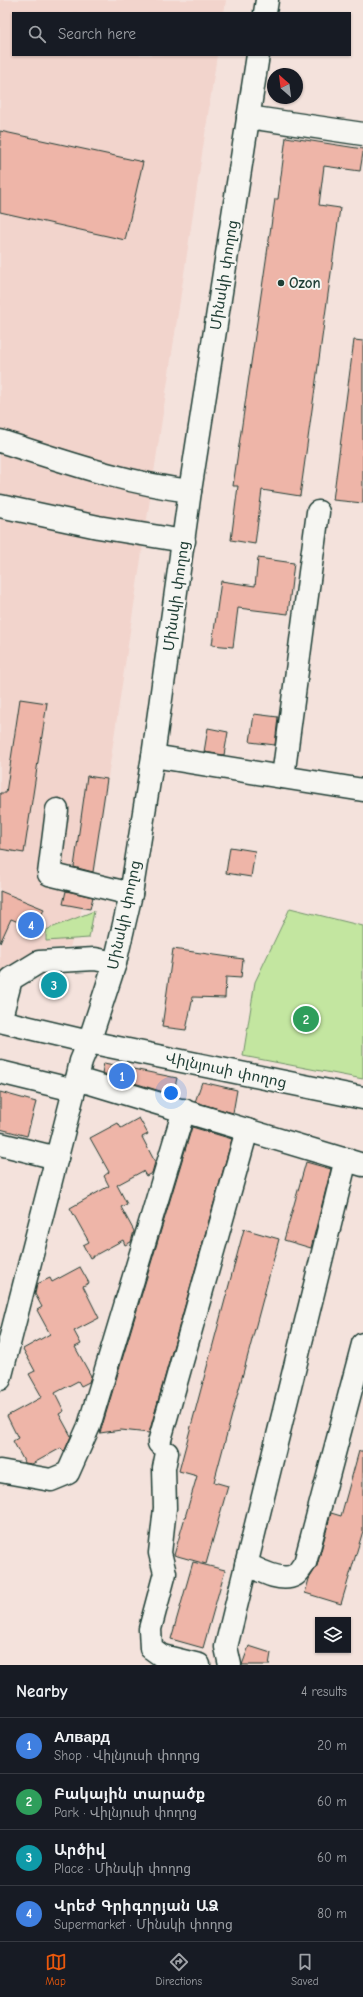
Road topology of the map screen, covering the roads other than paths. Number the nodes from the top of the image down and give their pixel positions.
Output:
1 (267, 0) edge
2 (265, 12) edge
3 (258, 56) edge
4 (248, 116) junction
5 (363, 134) edge
6 (0, 441) edge
7 (190, 491) junction
8 (0, 506) edge
9 (318, 512) dead end
10 (184, 541) junction
11 (153, 756) junction
12 (283, 777) junction
13 (363, 790) edge
14 (57, 810) dead end
15 (131, 894) junction
16 (115, 963) junction
17 (0, 1021) edge
18 (89, 1042) junction
19 (0, 1072) edge
20 (76, 1084) junction
21 (363, 1098) edge
22 (184, 1110) junction
23 (247, 1130) junction
24 (0, 1144) edge
25 (57, 1158) junction
26 (355, 1162) edge
27 (363, 1344) edge
28 (0, 1379) edge
29 (0, 1471) edge
30 (246, 1564) junction
31 (161, 1661) edge
32 (199, 1665) edge
33 (230, 1665) edge

1 - 2 main road
3 - 4 main road, Մինսկի փողոց
4 - 5 main road
4 - 7 main road, Մինսկի փողոց
6 - 7 main road
7 - 10 main road, Մինսկի փողոց
8 - 10 main road
9 - 12 main road
10 - 11 main road, Մինսկի փողոց
11 - 12 main road
11 - 15 main road, Մինսկի փողոց
12 - 13 main road
14 - 15 main road
15 - 16 main road, Մինսկի փողոց
16 - 17 main road
16 - 18 main road, Մինսկի փողոց
17 - 18 main road
18 - 20 main road, Մինսկի փողոց
18 - 21 main road, Վիլնյուսի փողոց
19 - 20 main road
20 - 22 main road
20 - 25 main road, Մինսկի փողոց
22 - 23 main road
22 - 29 main road
23 - 26 main road
23 - 31 main road
24 - 25 main road
25 - 28 main road, Մինսկի փողոց
26 - 30 main road
27 - 30 main road
30 - 33 main road
31 - 32 main road

